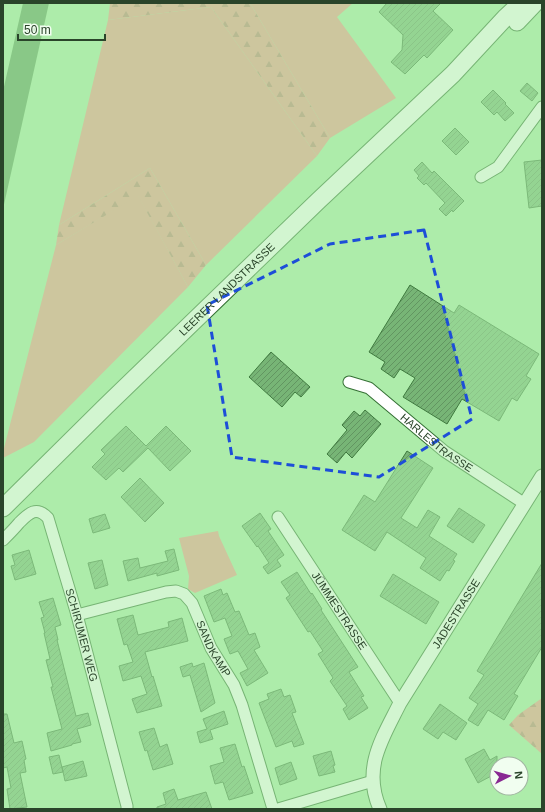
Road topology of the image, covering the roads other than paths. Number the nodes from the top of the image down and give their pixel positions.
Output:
1 (521, 3) edge
2 (535, 3) edge
3 (453, 74) junction
4 (542, 107) edge
5 (481, 177) dead end
6 (349, 382) dead end
7 (542, 476) edge
8 (524, 504) junction
9 (3, 508) edge
10 (278, 517) dead end
11 (3, 540) edge
12 (77, 615) junction
13 (400, 703) junction
14 (373, 781) junction
15 (127, 809) edge
16 (273, 809) edge
17 (278, 809) edge
18 (380, 809) edge

1 - 3 main road, LEERER LANDSTRASSE
2 - 3 main road, LEERER LANDSTRASSE
3 - 9 main road, LEERER LANDSTRASSE
4 - 5 street
6 - 8 street, HARLESTRASSE
7 - 8 street, JADESTRASSE
8 - 13 street, JADESTRASSE
10 - 13 street, JÜMMESTRASSE
11 - 12 street, SCHIRUMER WEG
12 - 15 street, SCHIRUMER WEG
12 - 16 street, SANDKAMP
13 - 14 street, JADESTRASSE
14 - 17 street
14 - 18 street, JADESTRASSE

